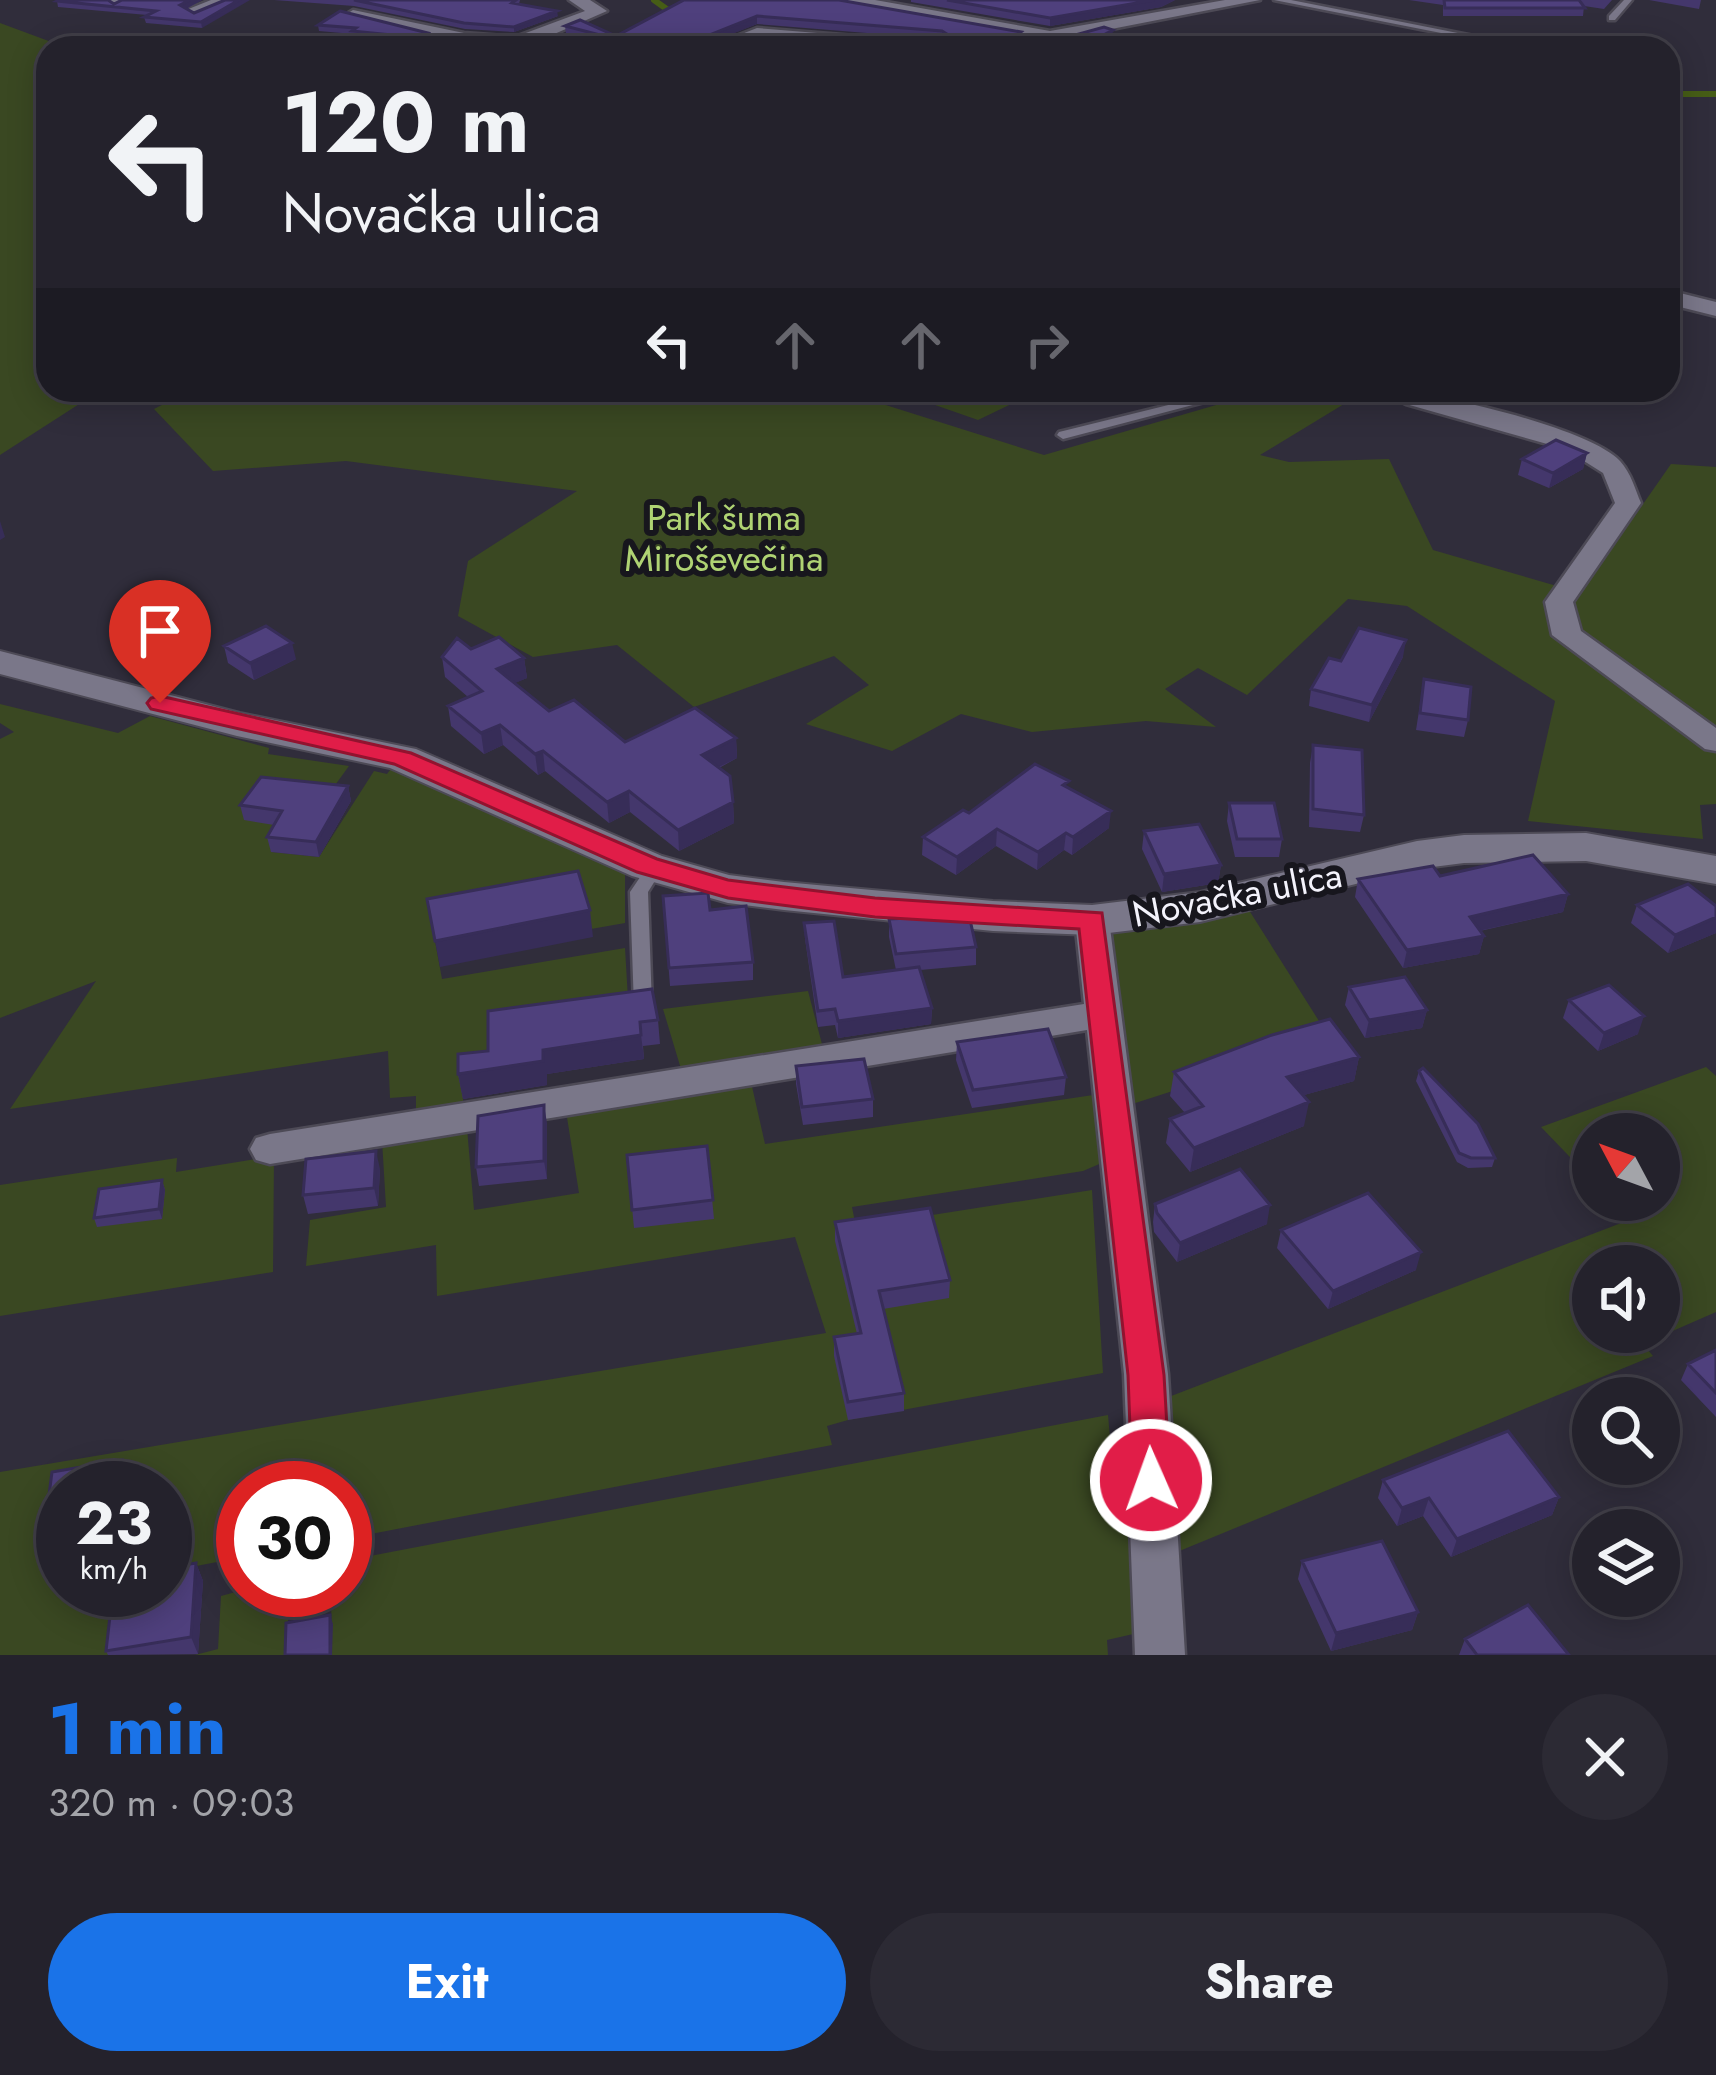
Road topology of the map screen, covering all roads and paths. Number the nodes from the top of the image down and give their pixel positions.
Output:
1 (228, 0) edge
2 (577, 0) edge
3 (848, 0) edge
4 (1252, 0) edge
5 (1278, 0) edge
6 (1628, 0) edge
7 (194, 10) edge
8 (353, 15) edge
9 (1612, 18) dead end
10 (454, 36) edge
11 (535, 36) edge
12 (749, 36) edge
13 (792, 36) edge
14 (1011, 36) edge
15 (1069, 36) edge
16 (1467, 36) edge
17 (1680, 299) edge
18 (1716, 309) edge
19 (1196, 402) edge
20 (1422, 402) edge
21 (1063, 435) dead end
22 (0, 662) edge
23 (1716, 742) edge
24 (655, 868) junction
25 (1716, 870) edge
26 (1092, 920) junction
27 (643, 1007) edge
28 (1105, 1014) junction
29 (270, 1149) dead end
30 (1160, 1655) edge

1 - 7 street
2 - 11 street
3 - 14 street
4 - 15 street
5 - 16 lane
6 - 9 lane
8 - 10 street
12 - 13 street
17 - 18 street
19 - 21 lane
20 - 23 street
22 - 24 street, Novačka ulica
24 - 26 street, Novačka ulica
24 - 27 lane
25 - 26 street, Novačka ulica
26 - 28 street
28 - 29 street
28 - 30 street

